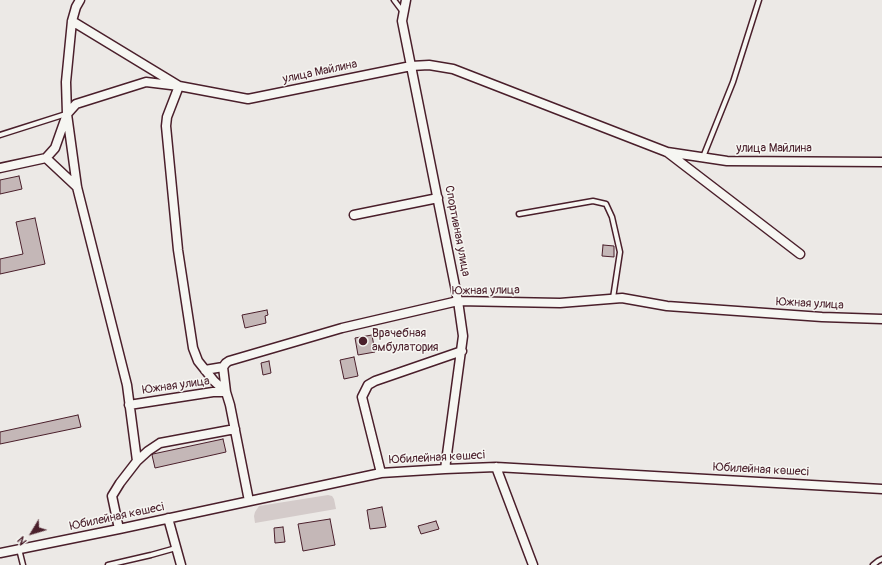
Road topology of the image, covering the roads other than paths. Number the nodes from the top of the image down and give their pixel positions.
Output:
1 (80, 0) edge
2 (394, 0) edge
3 (406, 0) edge
4 (759, 0) edge
5 (404, 12) junction
6 (72, 21) junction
7 (411, 66) junction
8 (179, 86) junction
9 (67, 114) junction
10 (0, 135) edge
11 (667, 152) junction
12 (703, 157) junction
13 (46, 158) junction
14 (882, 162) edge
15 (0, 168) edge
16 (77, 186) junction
17 (438, 198) junction
18 (519, 214) dead end
19 (354, 215) dead end
20 (800, 254) dead end
21 (613, 299) junction
22 (458, 301) junction
23 (882, 319) edge
24 (462, 351) junction
25 (224, 367) junction
26 (205, 370) junction
27 (226, 392) junction
28 (129, 405) junction
29 (235, 429) junction
30 (137, 461) junction
31 (496, 467) junction
32 (445, 469) junction
33 (381, 473) junction
34 (882, 489) edge
35 (249, 501) junction
36 (168, 518) junction
37 (119, 529) junction
38 (176, 547) junction
39 (19, 549) junction
40 (0, 553) edge
41 (133, 559) junction
42 (882, 559) edge
43 (23, 565) edge
44 (108, 565) edge
45 (135, 565) edge
46 (181, 565) edge
47 (533, 565) edge
48 (873, 565) edge

1 - 6 street
2 - 5 lane
3 - 5 street, Спортивная улица
4 - 12 lane
5 - 7 street, Спортивная улица
6 - 8 street
6 - 9 street
7 - 8 street, улица Майлина
7 - 11 street, улица Майлина
7 - 17 street, Спортивная улица
8 - 9 street, улица Майлина
8 - 26 street
9 - 10 lane
9 - 13 street
9 - 16 street
11 - 12 street, улица Майлина
11 - 20 street, улица Майлина
12 - 14 street, улица Майлина
13 - 15 street
13 - 16 street
16 - 28 street
17 - 19 street
17 - 22 street, Спортивная улица
18 - 21 lane
21 - 22 street, Южная улица
21 - 23 street, Южная улица
22 - 24 street, Спортивная улица
22 - 25 street, Южная улица
24 - 32 street, Спортивная улица
24 - 33 street
25 - 26 street
25 - 27 street, Южная улица
26 - 27 street
27 - 28 street, Южная улица
27 - 29 street
28 - 30 street
29 - 30 street
29 - 35 street
30 - 37 street
31 - 32 street, Юбилейная көшесі
31 - 34 street, Юбилейная көшесі
31 - 47 street
32 - 33 street, Юбилейная көшесі
33 - 35 street, Юбилейная көшесі
35 - 36 street, Юбилейная көшесі
36 - 37 street, Юбилейная көшесі
36 - 38 street
37 - 39 street, Юбилейная көшесі
38 - 41 lane
38 - 46 street
39 - 40 street, Юбилейная көшесі
39 - 43 lane
41 - 44 lane
41 - 45 lane
42 - 48 lane

